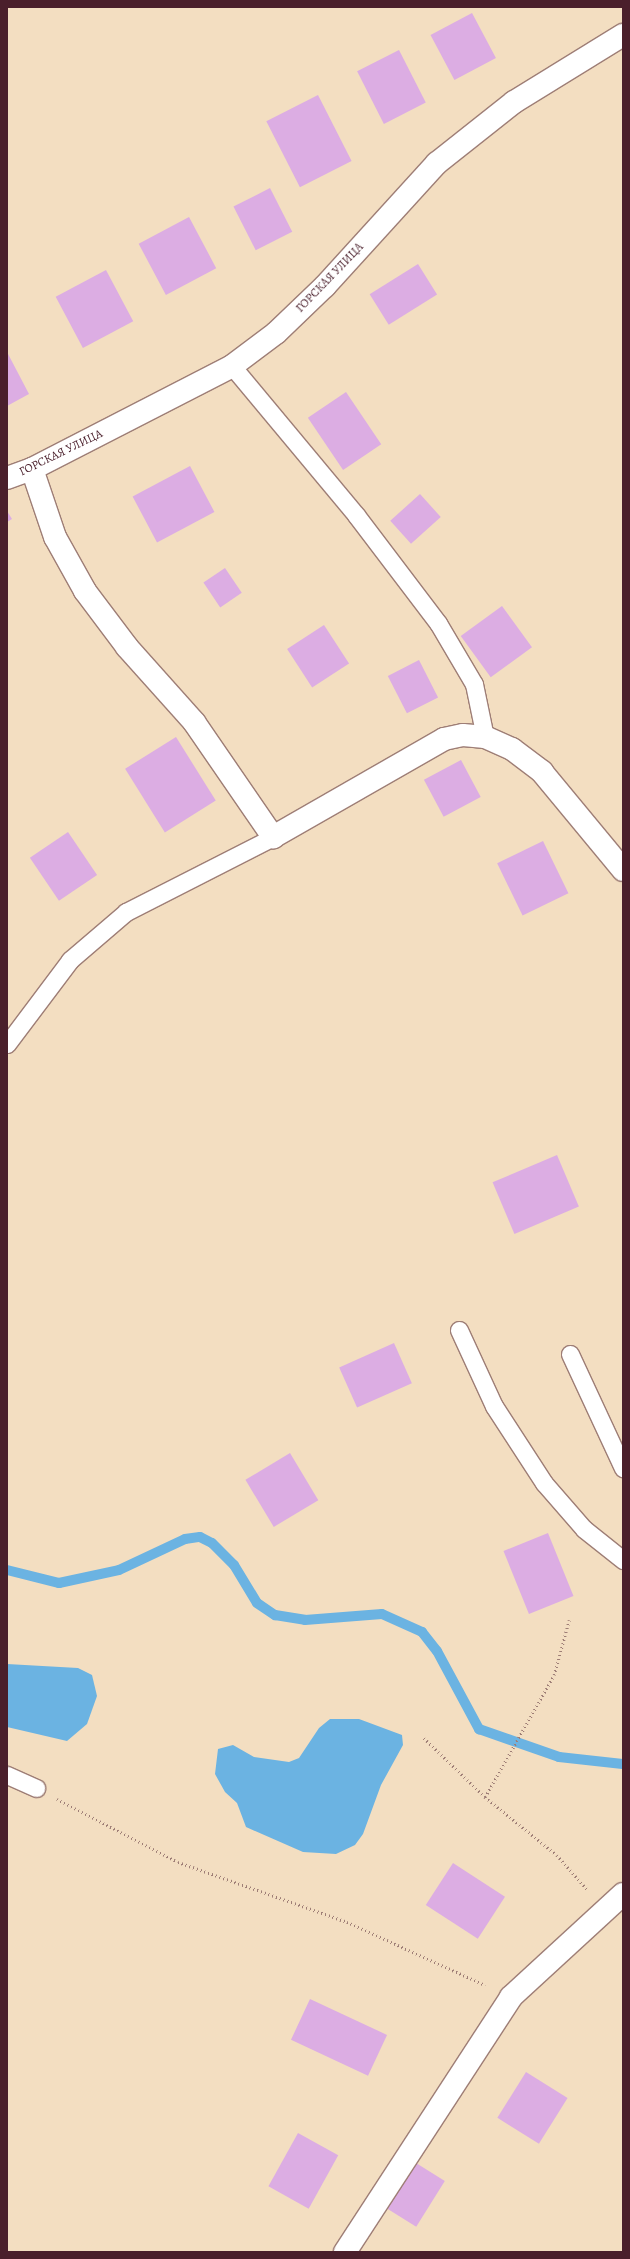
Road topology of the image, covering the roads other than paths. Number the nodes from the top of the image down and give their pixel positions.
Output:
1 (623, 35) edge
2 (232, 366) junction
3 (32, 469) junction
4 (7, 478) edge
5 (485, 737) junction
6 (273, 837) junction
7 (623, 870) edge
8 (7, 1044) edge
9 (459, 1330) dead end
10 (570, 1354) dead end
11 (623, 1468) edge
12 (623, 1560) edge
13 (7, 1775) edge
14 (36, 1788) road end
15 (623, 1894) edge
16 (345, 2252) edge

1 - 2 street, ГОРСКАЯ УЛИЦА
2 - 3 street, ГОРСКАЯ УЛИЦА
2 - 5 lane
3 - 4 street, ГОРСКАЯ УЛИЦА
3 - 6 street
5 - 6 street
5 - 7 street
6 - 8 lane
9 - 12 lane
10 - 11 lane
13 - 14 lane
15 - 16 street

